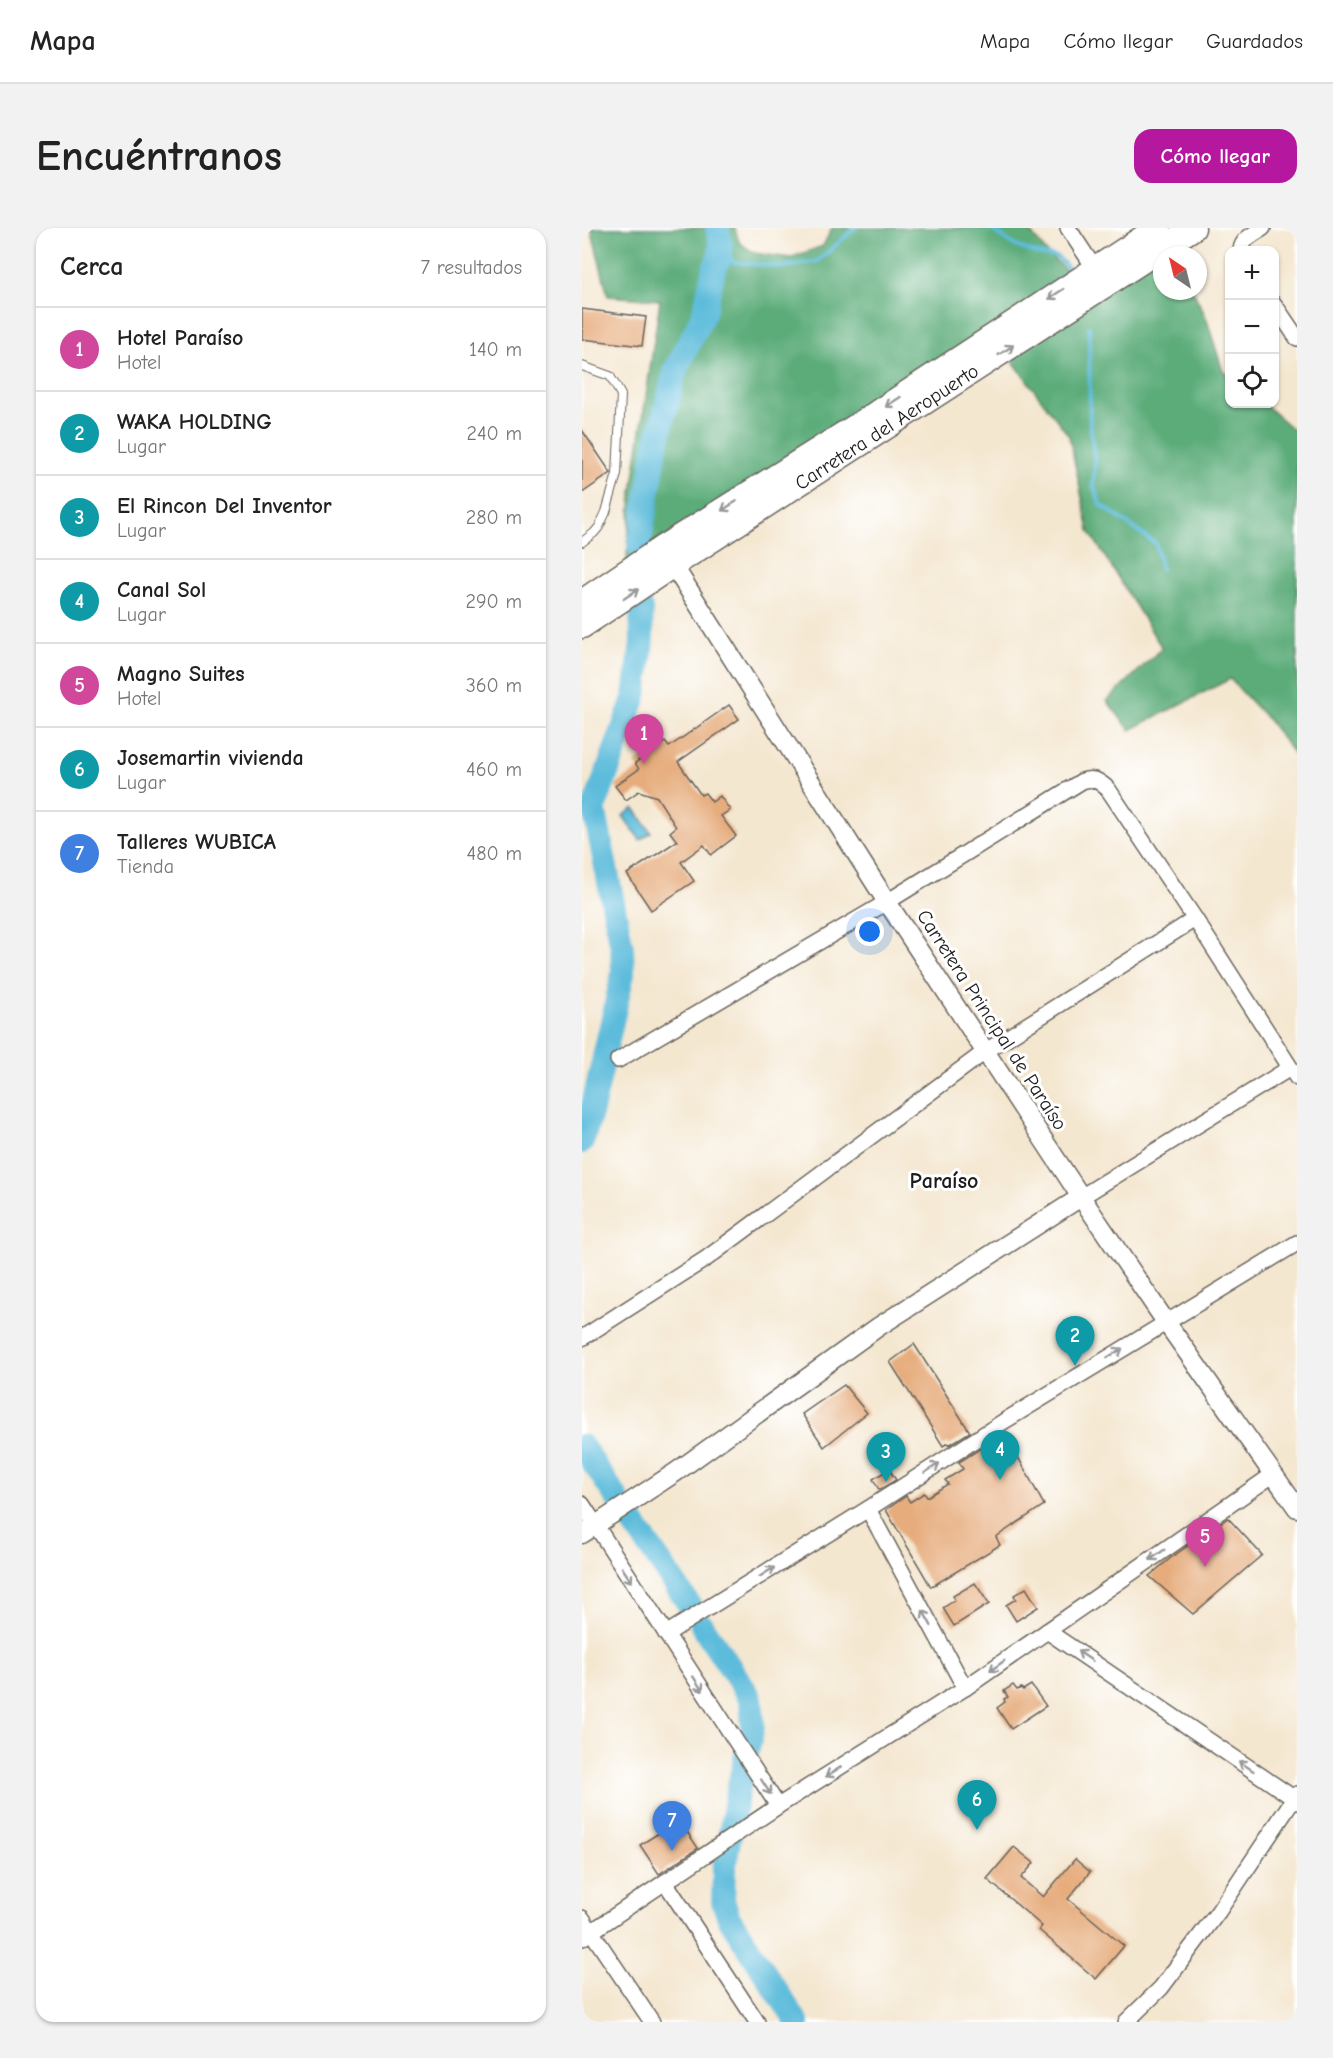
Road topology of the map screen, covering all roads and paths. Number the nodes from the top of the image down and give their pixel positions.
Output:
1 (1068, 228) edge
2 (1158, 228) edge
3 (1193, 228) edge
4 (1263, 228) edge
5 (1242, 246) edge
6 (1095, 269) junction
7 (1279, 310) edge
8 (1297, 338) edge
9 (582, 366) edge
10 (582, 542) edge
11 (667, 556) junction
12 (582, 602) edge
13 (582, 626) edge
14 (887, 902) junction
15 (1195, 919) junction
16 (986, 1051) junction
17 (618, 1060) dead end
18 (1293, 1073) edge
19 (1081, 1197) junction
20 (1297, 1243) edge
21 (1166, 1322) junction
22 (582, 1338) edge
23 (1274, 1474) junction
24 (1291, 1490) edge
25 (582, 1504) edge
26 (1297, 1508) edge
27 (868, 1509) junction
28 (588, 1530) edge
29 (1047, 1631) junction
30 (666, 1634) junction
31 (965, 1688) junction
32 (1296, 1798) edge
33 (778, 1806) junction
34 (665, 1882) junction
35 (582, 1918) edge
36 (587, 1935) edge
37 (652, 2022) edge
38 (757, 2022) edge
39 (1126, 2022) edge

1 - 6 street
2 - 6 main road, Carretera del Aeropuerto
11 -> 3 main road, Carretera del Aeropuerto
4 - 5 street
6 -> 11 main road, Carretera del Aeropuerto
7 - 8 street
9 - 10 lane
11 - 12 main road, Carretera del Aeropuerto
13 -> 11 main road, Carretera del Aeropuerto
11 - 14 street, Carretera Principal de Paraíso
14 - 15 street
14 - 16 street, Carretera Principal de Paraíso
14 - 17 street
15 - 16 street
15 - 18 street
16 - 19 street, Carretera Principal de Paraíso
16 - 22 street
18 - 19 street
19 - 21 street, Carretera Principal de Paraíso
19 - 28 street
20 - 21 street
21 - 23 street, Carretera Principal de Paraíso
27 -> 21 street
23 - 24 street, Carretera Principal de Paraíso
23 -> 29 street
24 - 26 street, Carretera Principal de Paraíso
25 - 28 street
30 -> 27 street
31 -> 27 street
28 -> 30 street
29 -> 31 street
32 -> 29 street
30 -> 33 street
31 -> 33 street
32 - 39 street
33 - 34 street
34 - 36 street
34 - 38 street
35 - 36 street
36 - 37 street

